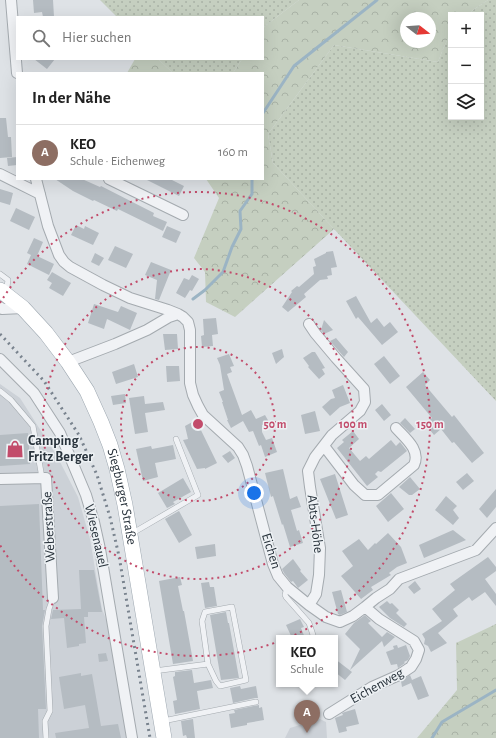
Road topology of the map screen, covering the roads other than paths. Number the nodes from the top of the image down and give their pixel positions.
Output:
1 (11, 0) edge
2 (17, 72) edge
3 (0, 174) edge
4 (36, 180) edge
5 (112, 180) edge
6 (40, 194) junction
7 (183, 214) dead end
8 (0, 274) edge
9 (2, 297) edge
10 (178, 314) junction
11 (309, 324) dead end
12 (0, 359) edge
13 (68, 362) junction
14 (0, 391) edge
15 (396, 428) dead end
16 (176, 439) dead end
17 (324, 446) junction
18 (42, 478) junction
19 (0, 479) edge
20 (496, 528) edge
21 (130, 534) junction
22 (287, 587) junction
23 (53, 598) joint
24 (309, 605) junction
25 (366, 607) junction
26 (313, 635) edge
27 (208, 664) junction
28 (153, 671) junction
29 (256, 702) dead end
30 (329, 714) dead end
31 (162, 721) junction
32 (46, 738) edge
33 (132, 738) edge
34 (164, 738) edge

1 - 2 street
3 - 6 street
4 - 6 street, Eichen
5 - 7 street
6 - 10 street, Eichen
8 - 9 lane
9 - 13 main road, Siegburger Straße
10 - 13 street
10 - 22 street, Eichen
11 - 17 street, Abts-Höhe
12 - 33 street, Wiesenauel
13 - 21 main road, Siegburger Straße
14 - 18 lane
15 - 17 street
16 - 21 lane
17 - 24 street, Abts-Höhe
18 - 19 street, Weberstraße
18 - 23 street, Weberstraße
20 - 25 street, Eichen
21 - 28 main road, Siegburger Straße
22 - 24 street, Eichen
22 - 26 lane
23 - 32 lane
24 - 25 street, Eichen
25 - 30 street, Eichenweg
27 - 27 lane
27 - 28 lane
28 - 31 main road, Siegburger Straße
29 - 31 lane
31 - 34 main road, Siegburger Straße

